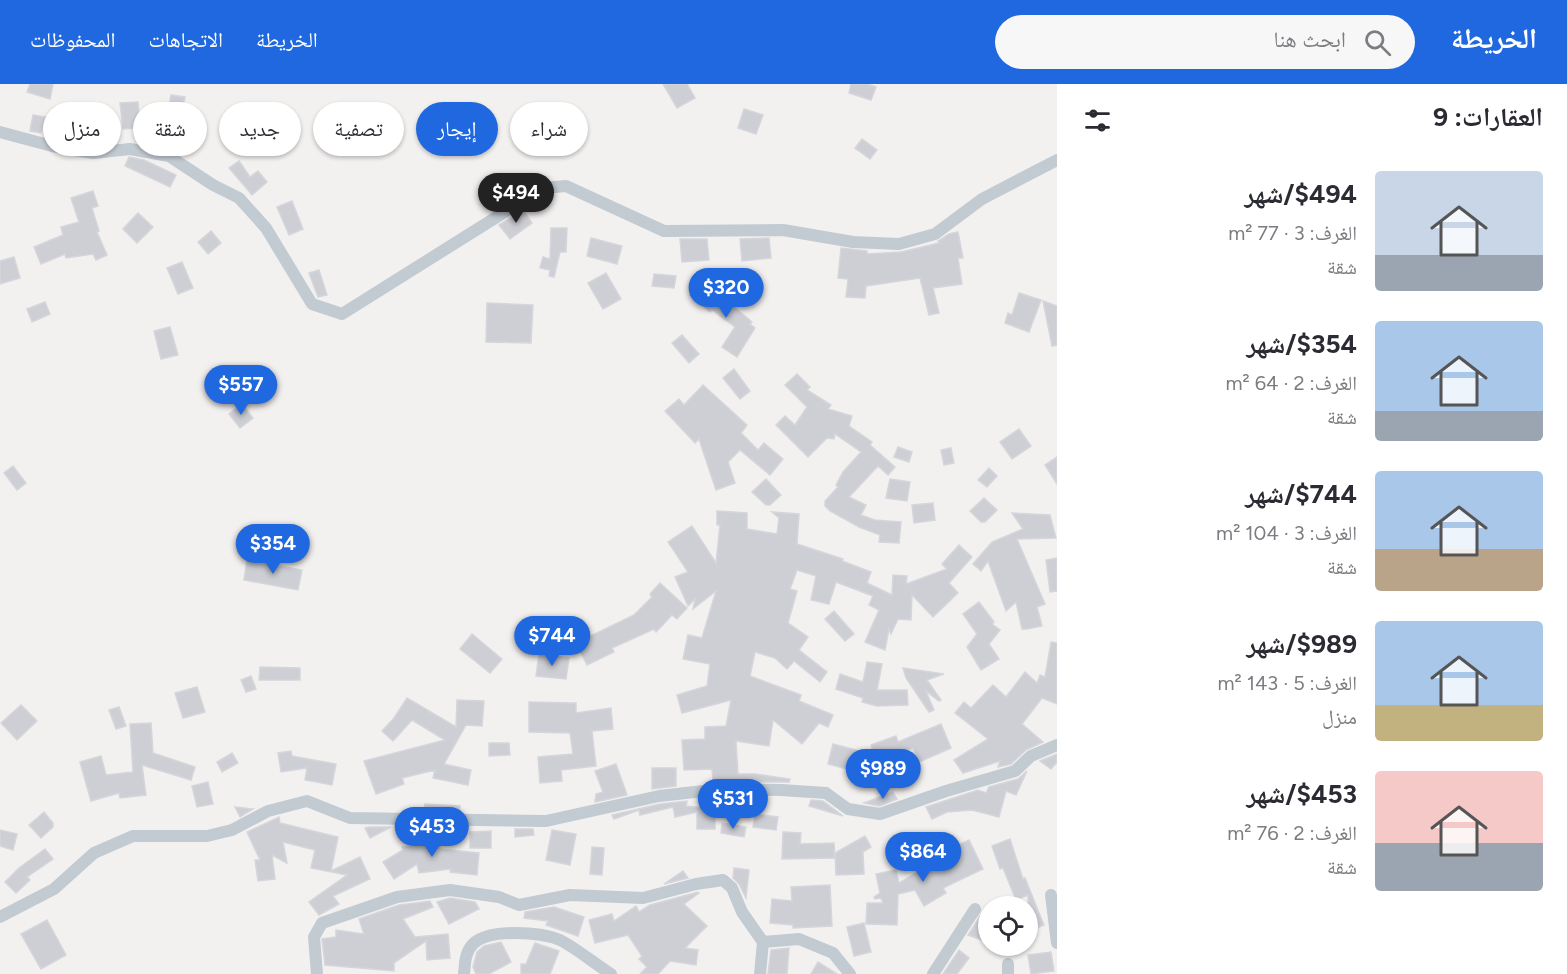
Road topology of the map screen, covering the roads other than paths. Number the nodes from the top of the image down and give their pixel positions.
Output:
1 (0, 132) edge
2 (1057, 159) edge
3 (1057, 745) edge
4 (1051, 895) dead end
5 (975, 909) dead end
6 (0, 917) edge
7 (763, 942) junction
8 (1057, 943) edge
9 (317, 974) edge
10 (464, 974) edge
11 (610, 974) edge
12 (760, 974) edge
13 (850, 974) edge
14 (933, 974) edge

1 - 2 street
3 - 6 street
4 - 8 street
5 - 14 street
7 - 9 street
7 - 12 street
7 - 13 street
10 - 11 street

